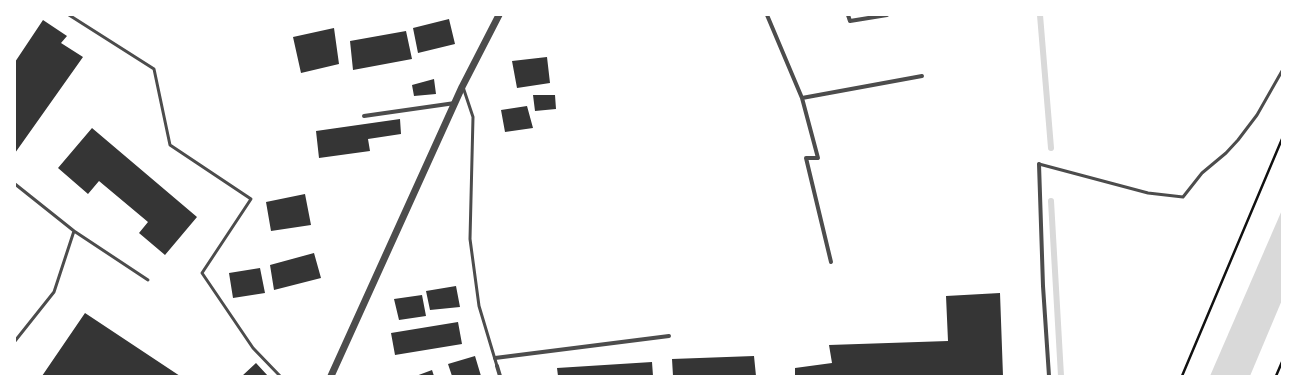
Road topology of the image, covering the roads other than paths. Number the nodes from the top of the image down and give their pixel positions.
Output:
1 (69, 15) edge
2 (767, 15) edge
3 (848, 15) edge
4 (887, 15) edge
5 (496, 17) edge
6 (1282, 71) edge
7 (922, 76) dead end
8 (462, 87) junction
9 (802, 98) junction
10 (455, 103) junction
11 (364, 116) dead end
12 (1039, 164) joint
13 (15, 184) edge
14 (74, 231) junction
15 (831, 262) dead end
16 (148, 280) dead end
17 (669, 336) dead end
18 (15, 341) edge
19 (495, 358) junction
20 (497, 366) joint
21 (280, 376) edge
22 (332, 376) edge
23 (500, 376) edge
24 (1049, 376) edge

1 - 21 lane
2 - 9 street
3 - 4 street
5 - 8 street
6 - 12 lane
7 - 9 street
8 - 10 street
8 - 19 lane
9 - 15 street
10 - 11 street
10 - 22 street
12 - 24 street
13 - 14 lane
14 - 16 lane
14 - 18 lane
17 - 19 street
19 - 20 lane
20 - 23 street

